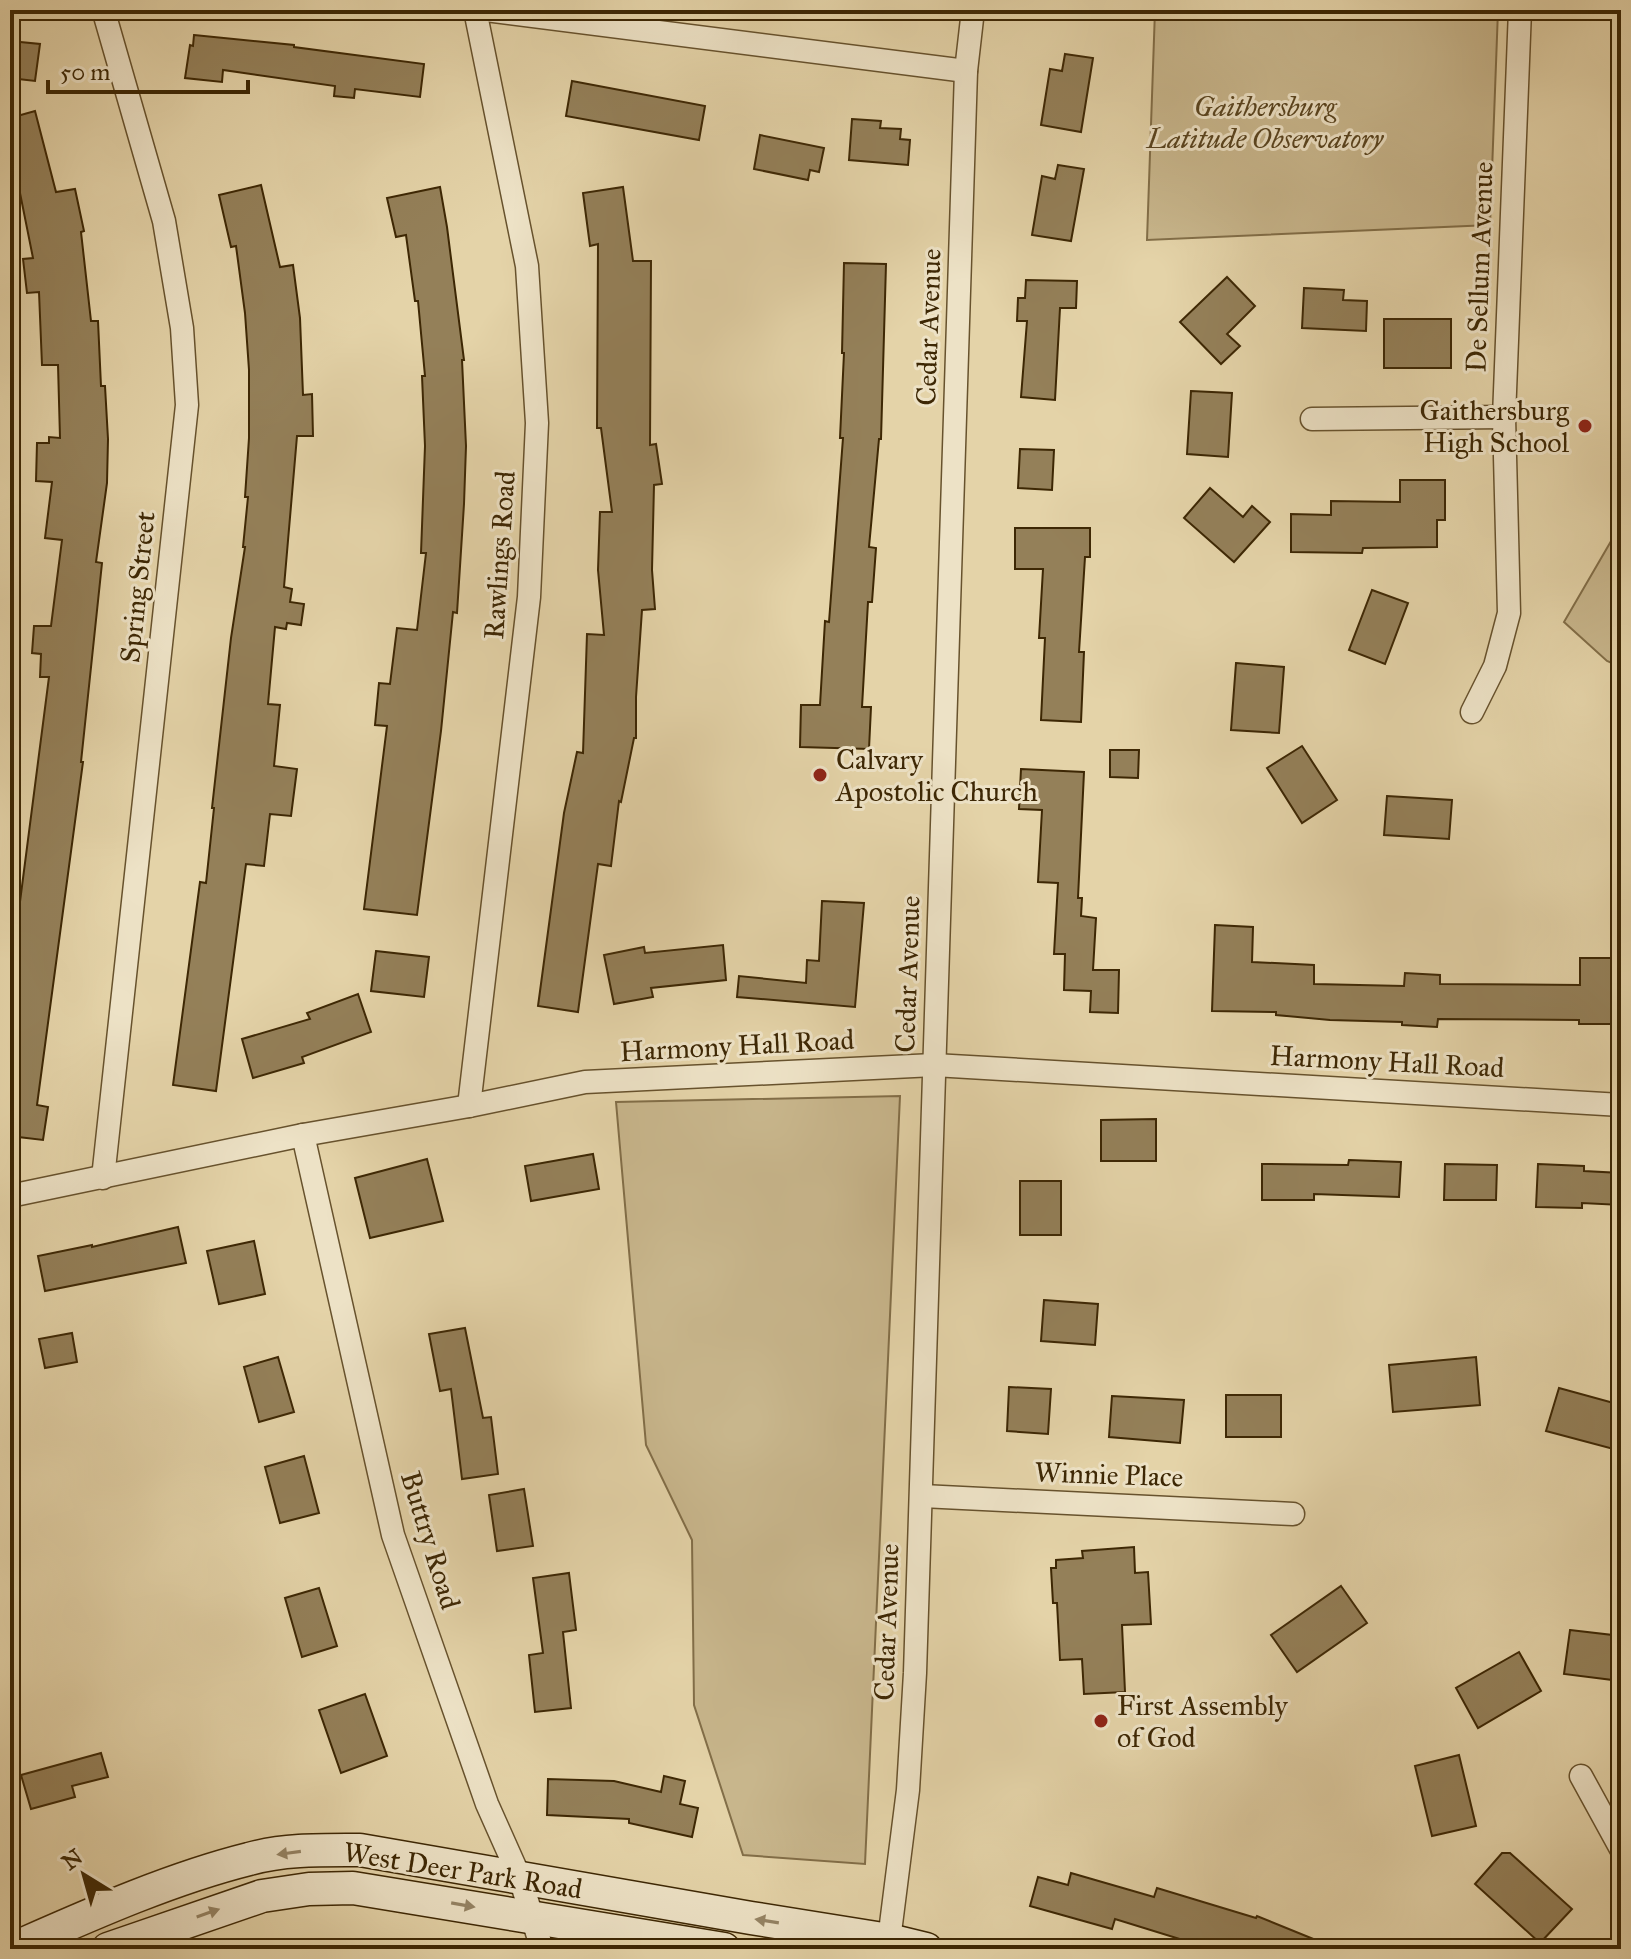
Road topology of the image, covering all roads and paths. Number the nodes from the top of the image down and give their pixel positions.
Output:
1 (106, 10) edge
2 (475, 10) edge
3 (486, 10) edge
4 (973, 10) edge
5 (1520, 10) edge
6 (966, 71) junction
7 (1504, 417) junction
8 (1312, 419) dead end
9 (1472, 712) dead end
10 (934, 1065) junction
11 (1621, 1105) edge
12 (469, 1106) junction
13 (303, 1135) junction
14 (103, 1178) junction
15 (10, 1196) edge
16 (922, 1496) junction
17 (1293, 1514) dead end
18 (1581, 1776) dead end
19 (1621, 1849) edge
20 (520, 1878) junction
21 (533, 1917) junction
22 (889, 1940) junction
23 (17, 1945) edge
24 (108, 1949) edge
25 (542, 1949) edge
26 (724, 1949) edge
27 (926, 1949) edge

1 - 14 street, Spring Street
2 - 12 street, Rawlings Road
3 - 6 street
4 - 6 street, Cedar Avenue
5 - 7 street, De Sellum Avenue
6 - 10 street, Cedar Avenue
7 - 8 street
7 - 9 street, De Sellum Avenue
10 - 11 street, Harmony Hall Road
10 - 12 street, Harmony Hall Road
10 - 16 street, Cedar Avenue
12 - 13 street, Harmony Hall Road
13 - 14 street, Harmony Hall Road
13 - 20 street, Buttry Road
14 - 15 street, Harmony Hall Road
16 - 17 street, Winnie Place
16 - 22 street, Cedar Avenue
18 - 19 street
20 - 21 street, Buttry Road
22 -> 20 street, West Deer Park Road
20 -> 23 street, West Deer Park Road
24 -> 21 street, West Deer Park Road
21 - 25 street, Buttry Road
21 - 26 street, West Deer Park Road
22 - 27 street, West Deer Park Road

